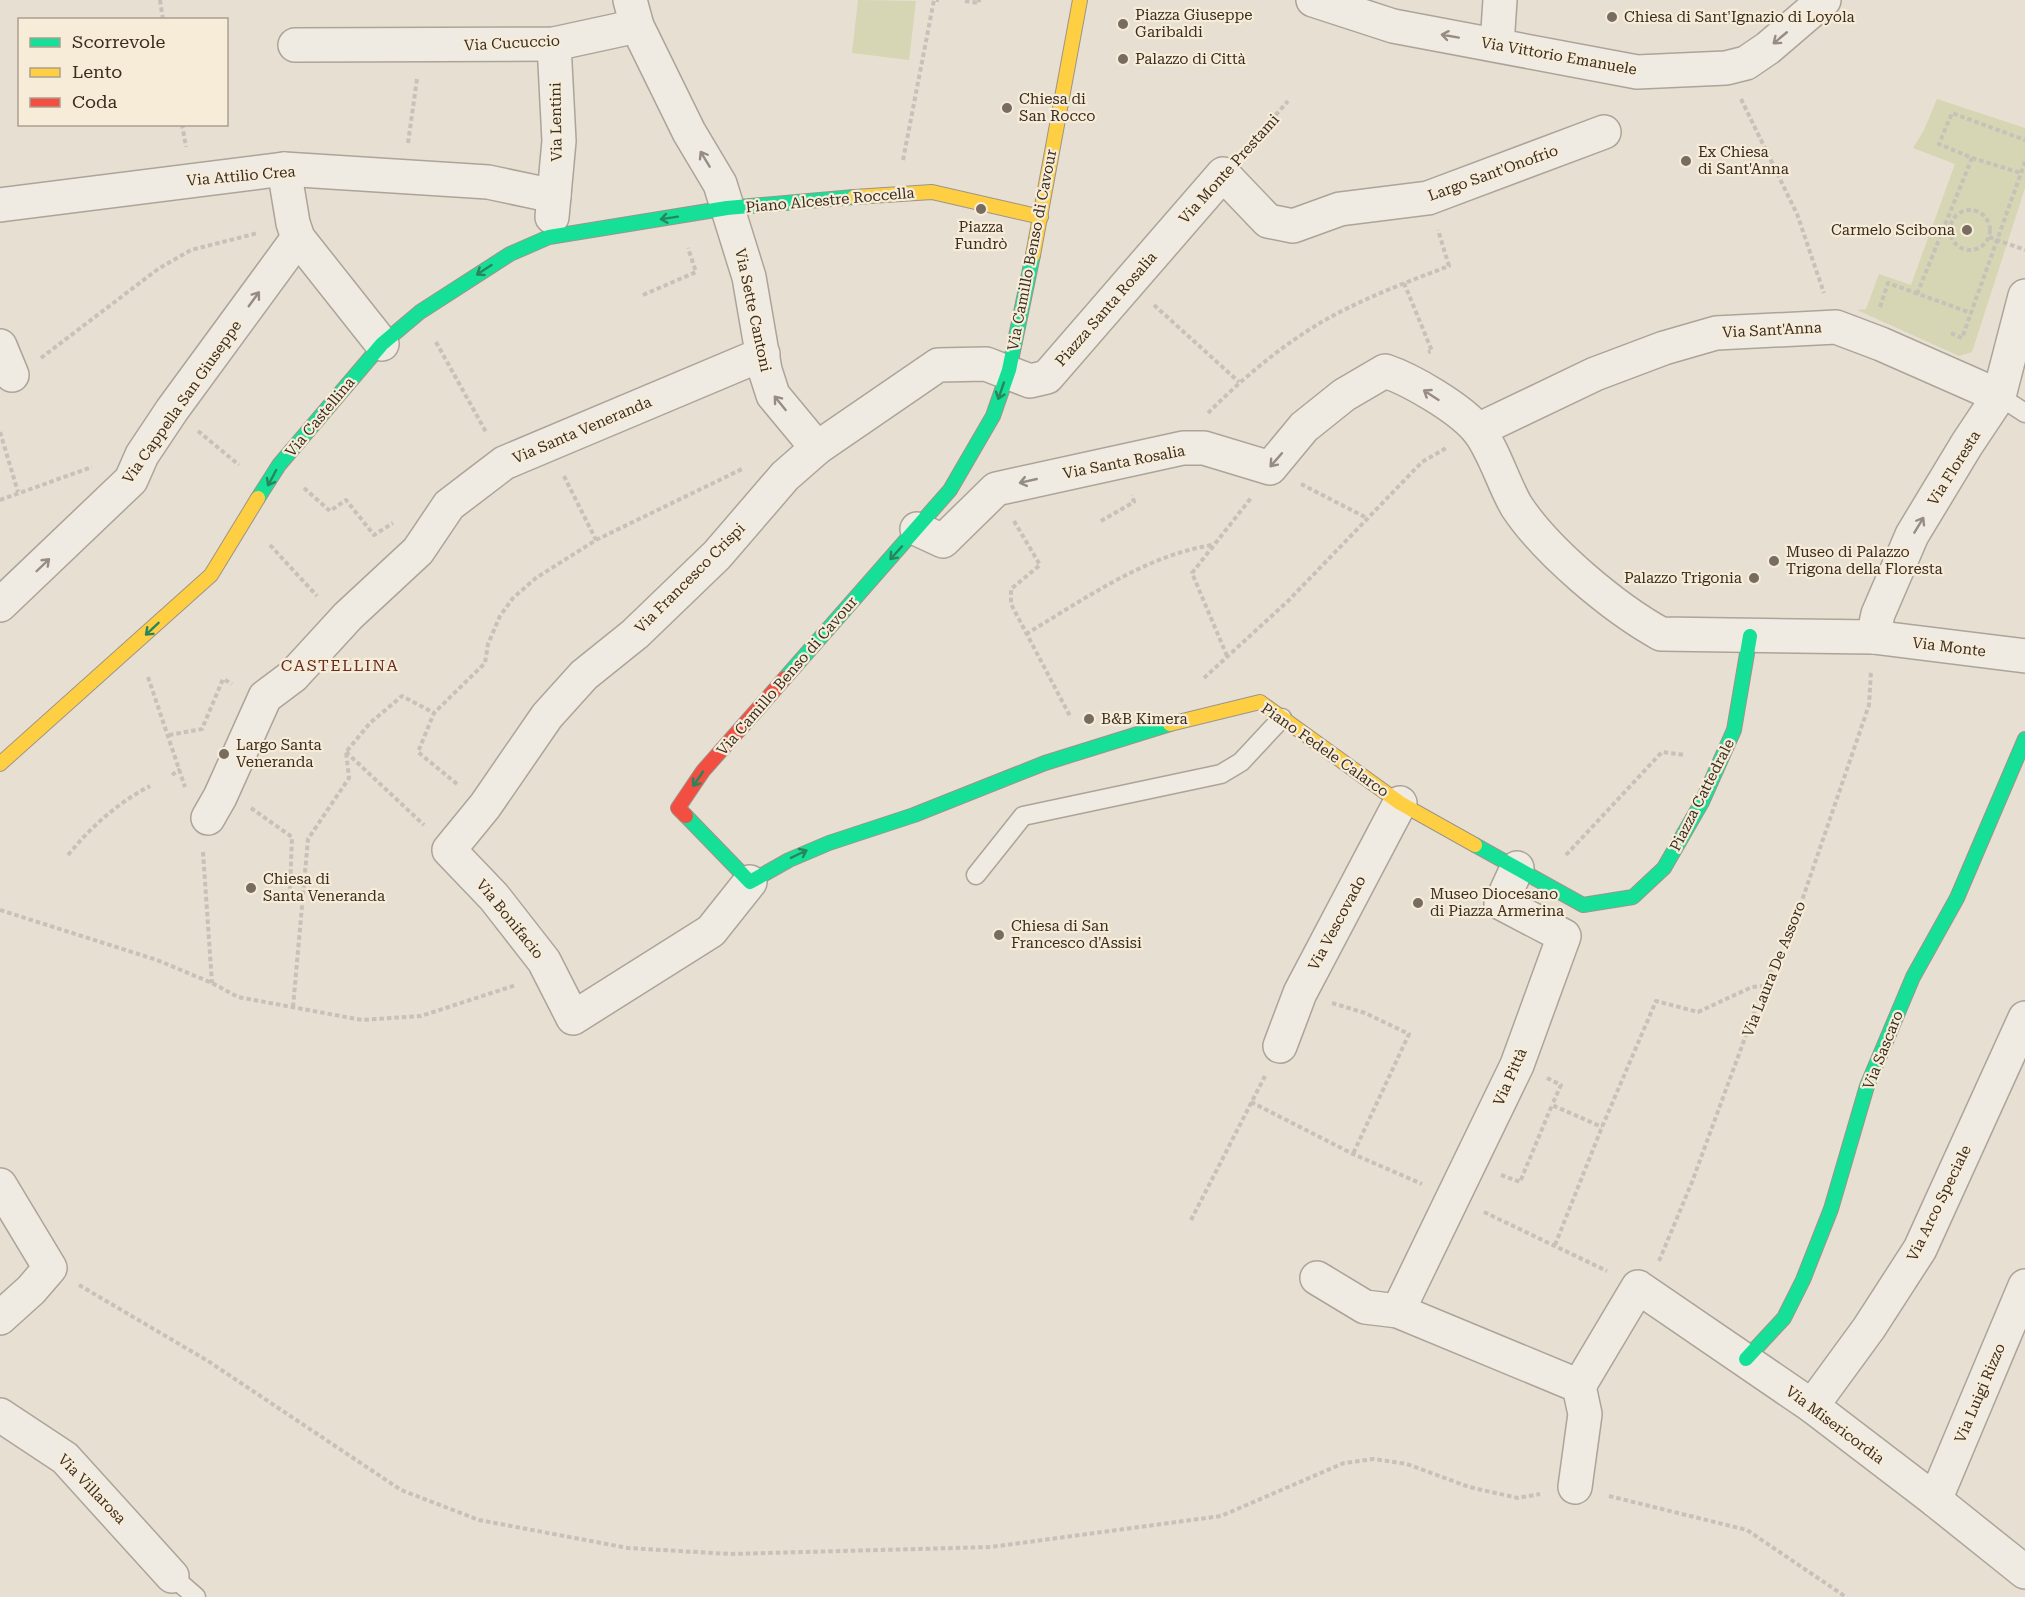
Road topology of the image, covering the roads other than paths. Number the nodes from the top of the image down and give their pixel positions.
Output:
1 (1080, 0) edge
2 (1313, 0) edge
3 (1500, 0) edge
4 (1824, 0) edge
5 (634, 13) edge
6 (554, 44) junction
7 (295, 45) dead end
8 (1497, 45) junction
9 (1604, 132) dead end
10 (284, 169) junction
11 (1223, 174) joint
12 (554, 196) junction
13 (0, 205) edge
14 (727, 208) junction
15 (1041, 217) junction
16 (296, 231) junction
17 (549, 237) junction
18 (1169, 237) joint
19 (2025, 296) edge
20 (382, 344) junction
21 (763, 354) junction
22 (1009, 370) junction
23 (2012, 405) edge
24 (1478, 430) junction
25 (817, 448) junction
26 (917, 529) junction
27 (0, 604) edge
28 (1750, 636) junction
29 (1873, 637) junction
30 (2025, 656) edge
31 (1282, 718) junction
32 (2025, 739) edge
33 (0, 764) edge
34 (1400, 803) junction
35 (207, 818) dead end
36 (449, 850) joint
37 (1517, 868) junction
38 (976, 875) dead end
39 (750, 882) junction
40 (2025, 1018) edge
41 (1280, 1046) road end
42 (0, 1185) edge
43 (1317, 1278) dead end
44 (2025, 1286) edge
45 (1398, 1311) junction
46 (0, 1318) edge
47 (1746, 1359) junction
48 (1579, 1386) junction
49 (1812, 1407) junction
50 (0, 1415) edge
51 (1575, 1487) road end
52 (1935, 1500) junction
53 (2023, 1566) edge
54 (184, 1587) edge

1 - 15 street, Via Camillo Benso di Cavour
8 -> 2 street, Via Vittorio Emanuele
3 - 8 street
4 -> 8 street, Via Vittorio Emanuele
5 - 6 street, Via Cucuccio
14 -> 5 street, Via Sette Cantoni
6 - 7 street, Via Cucuccio
6 - 12 street, Via Lentini
9 - 11 street, Largo Sant'Onofrio
10 - 12 street, Via Attilio Crea
10 - 13 street, Via Attilio Crea
10 - 16 street
11 - 18 street, Via Monte Prestami
12 - 17 street, Via Lentini
14 - 15 street, Piano Alcestre Roccella
14 -> 17 street, Via Castellina
14 - 21 street, Via Sette Cantoni
15 - 22 street, Via Camillo Benso di Cavour
16 - 20 street
27 -> 16 street, Via Cappella San Giuseppe
17 -> 20 street, Via Castellina
18 - 22 street, Piazza Santa Rosalia
19 - 23 street, Via Floresta
20 -> 33 street, Via Castellina
25 -> 21 street, Via Sette Cantoni
21 - 35 street, Via Santa Veneranda
22 - 25 street, Via Francesco Crispi
22 -> 26 street, Via Camillo Benso di Cavour
23 - 24 street, Via Sant'Anna
29 -> 23 street, Via Floresta
24 -> 26 street, Via Santa Rosalia
24 - 28 street, Via Monte
25 - 36 street, Via Francesco Crispi
26 -> 39 street, Via Camillo Benso di Cavour
28 - 29 street, Via Monte
28 - 37 street, Piazza Cattedrale
29 - 30 street, Via Monte
31 - 34 street, Piano Fedele Calarco
31 - 38 lane
39 -> 31 street, Piano Fedele Calarco
32 - 47 street, Via Sascaro
34 - 37 street, Piazza Cattedrale
34 - 41 street, Via Vescovado
36 - 39 street, Via Bonifacio
37 - 45 street, Via Pittà
40 - 49 street, Via Arco Speciale
42 - 46 street
43 - 45 street
44 - 52 street, Via Luigi Rizzo
45 - 48 street
47 - 48 street, Via Misericordia
47 - 49 street, Via Misericordia
48 - 51 street
49 - 52 street, Via Misericordia
50 - 54 street, Via Villarosa
52 - 53 street, Via Misericordia

